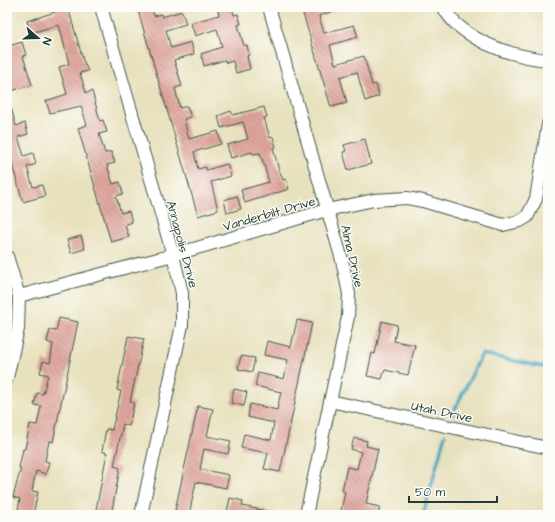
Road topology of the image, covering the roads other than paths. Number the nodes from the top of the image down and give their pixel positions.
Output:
1 (101, 7) edge
2 (269, 7) edge
3 (442, 7) edge
4 (548, 60) edge
5 (548, 124) edge
6 (327, 210) junction
7 (173, 255) junction
8 (7, 256) edge
9 (19, 296) junction
10 (7, 378) edge
11 (330, 401) junction
12 (548, 448) edge
13 (141, 515) edge
14 (306, 515) edge

1 - 7 street, Annapolis Drive
2 - 6 street, Alma Drive
3 - 4 street
5 - 6 street, Vanderbilt Drive
6 - 7 street, Vanderbilt Drive
6 - 11 street, Alma Drive
7 - 9 street, Vanderbilt Drive
7 - 13 street, Annapolis Drive
8 - 9 street
9 - 10 street
11 - 12 street, Utah Drive
11 - 14 street, Alma Drive

